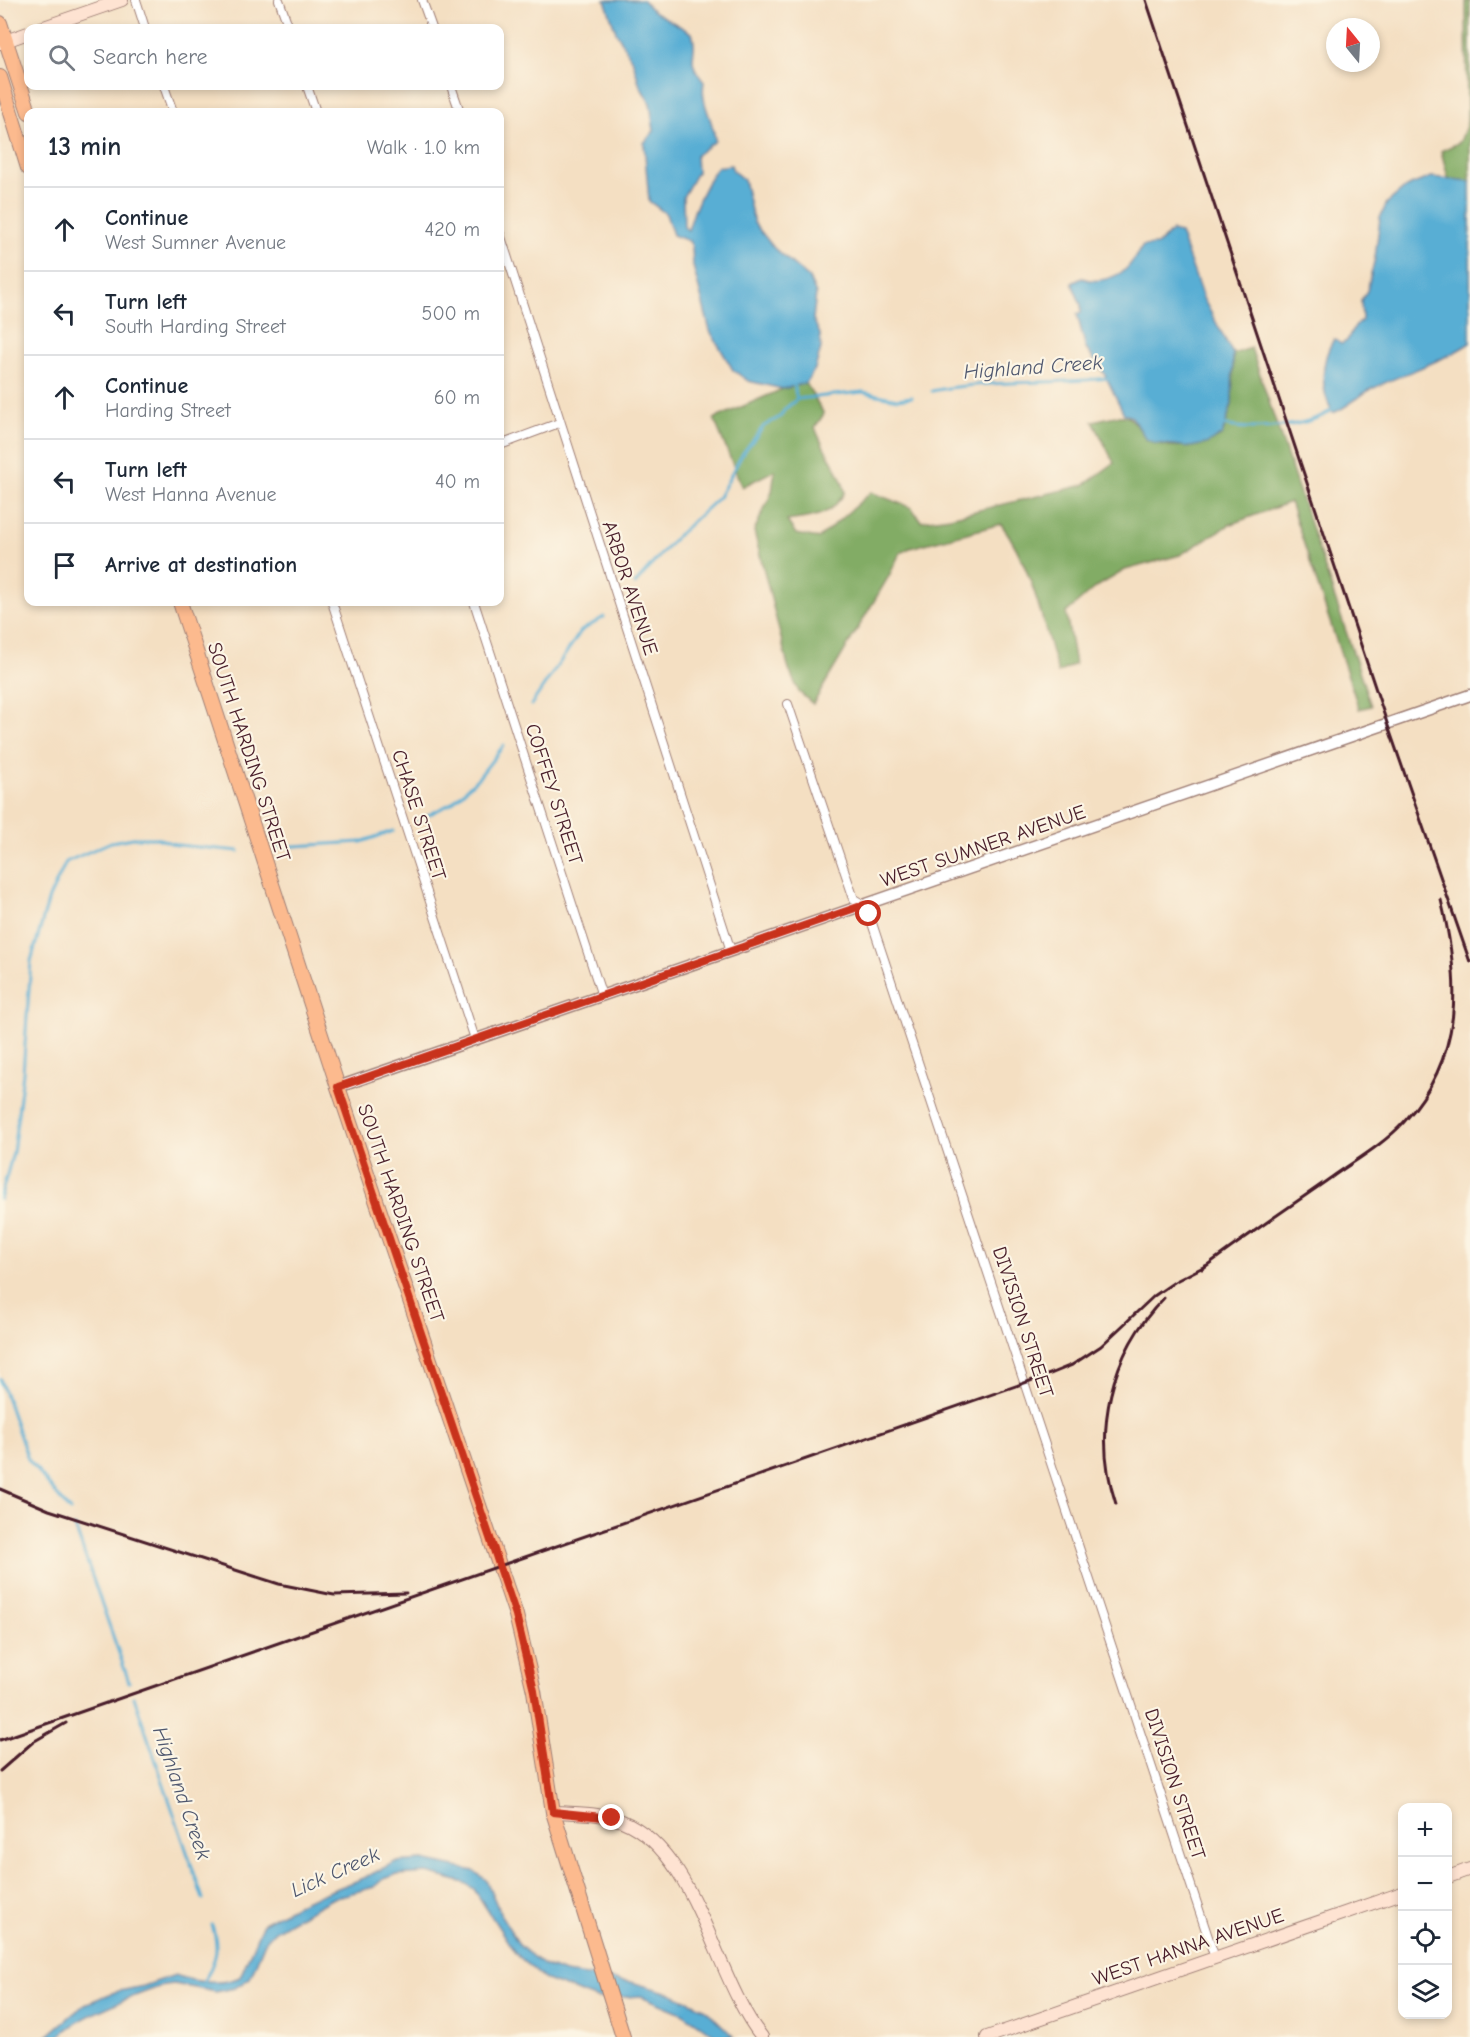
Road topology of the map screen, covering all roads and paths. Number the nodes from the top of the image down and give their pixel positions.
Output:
1 (122, 0) edge
2 (136, 0) edge
3 (279, 0) edge
4 (423, 0) edge
5 (0, 23) edge
6 (53, 24) edge
7 (144, 24) edge
8 (288, 24) edge
9 (431, 24) edge
10 (24, 34) edge
11 (3, 42) edge
12 (0, 76) edge
13 (165, 90) edge
14 (308, 90) edge
15 (452, 90) edge
16 (28, 108) edge
17 (171, 108) edge
18 (315, 108) edge
19 (459, 108) edge
20 (24, 155) edge
21 (504, 247) edge
22 (559, 423) junction
23 (504, 443) edge
24 (181, 606) edge
25 (333, 606) edge
26 (475, 606) edge
27 (1470, 695) edge
28 (788, 704) dead end
29 (864, 905) junction
30 (731, 951) junction
31 (602, 996) junction
32 (475, 1039) junction
33 (338, 1087) junction
34 (553, 1812) junction
35 (1470, 1869) edge
36 (1452, 1876) edge
37 (1398, 1894) edge
38 (1215, 1958) junction
39 (623, 2037) edge
40 (762, 2037) edge
41 (987, 2037) edge

1 - 6 main road
2 - 7 street
3 - 8 street
4 - 9 street
5 - 11 main road
10 - 11 main road
11 - 16 main road
12 - 20 main road
13 - 17 street
14 - 18 street
15 - 19 street
21 - 22 street, ARBOR AVENUE
22 - 23 street
22 - 30 street, ARBOR AVENUE
24 - 33 main road, SOUTH HARDING STREET
25 - 32 street, CHASE STREET
26 - 31 street, COFFEY STREET
27 - 29 street, WEST SUMNER AVENUE
28 - 29 street, DIVISION STREET
29 - 30 street, WEST SUMNER AVENUE
29 - 38 street, DIVISION STREET
30 - 31 street, WEST SUMNER AVENUE
31 - 32 street, WEST SUMNER AVENUE
32 - 33 street, WEST SUMNER AVENUE
33 - 34 main road, SOUTH HARDING STREET
34 - 39 main road, SOUTH HARDING STREET
34 - 40 main road
35 - 36 main road
37 - 38 main road, WEST HANNA AVENUE
38 - 41 main road, WEST HANNA AVENUE

